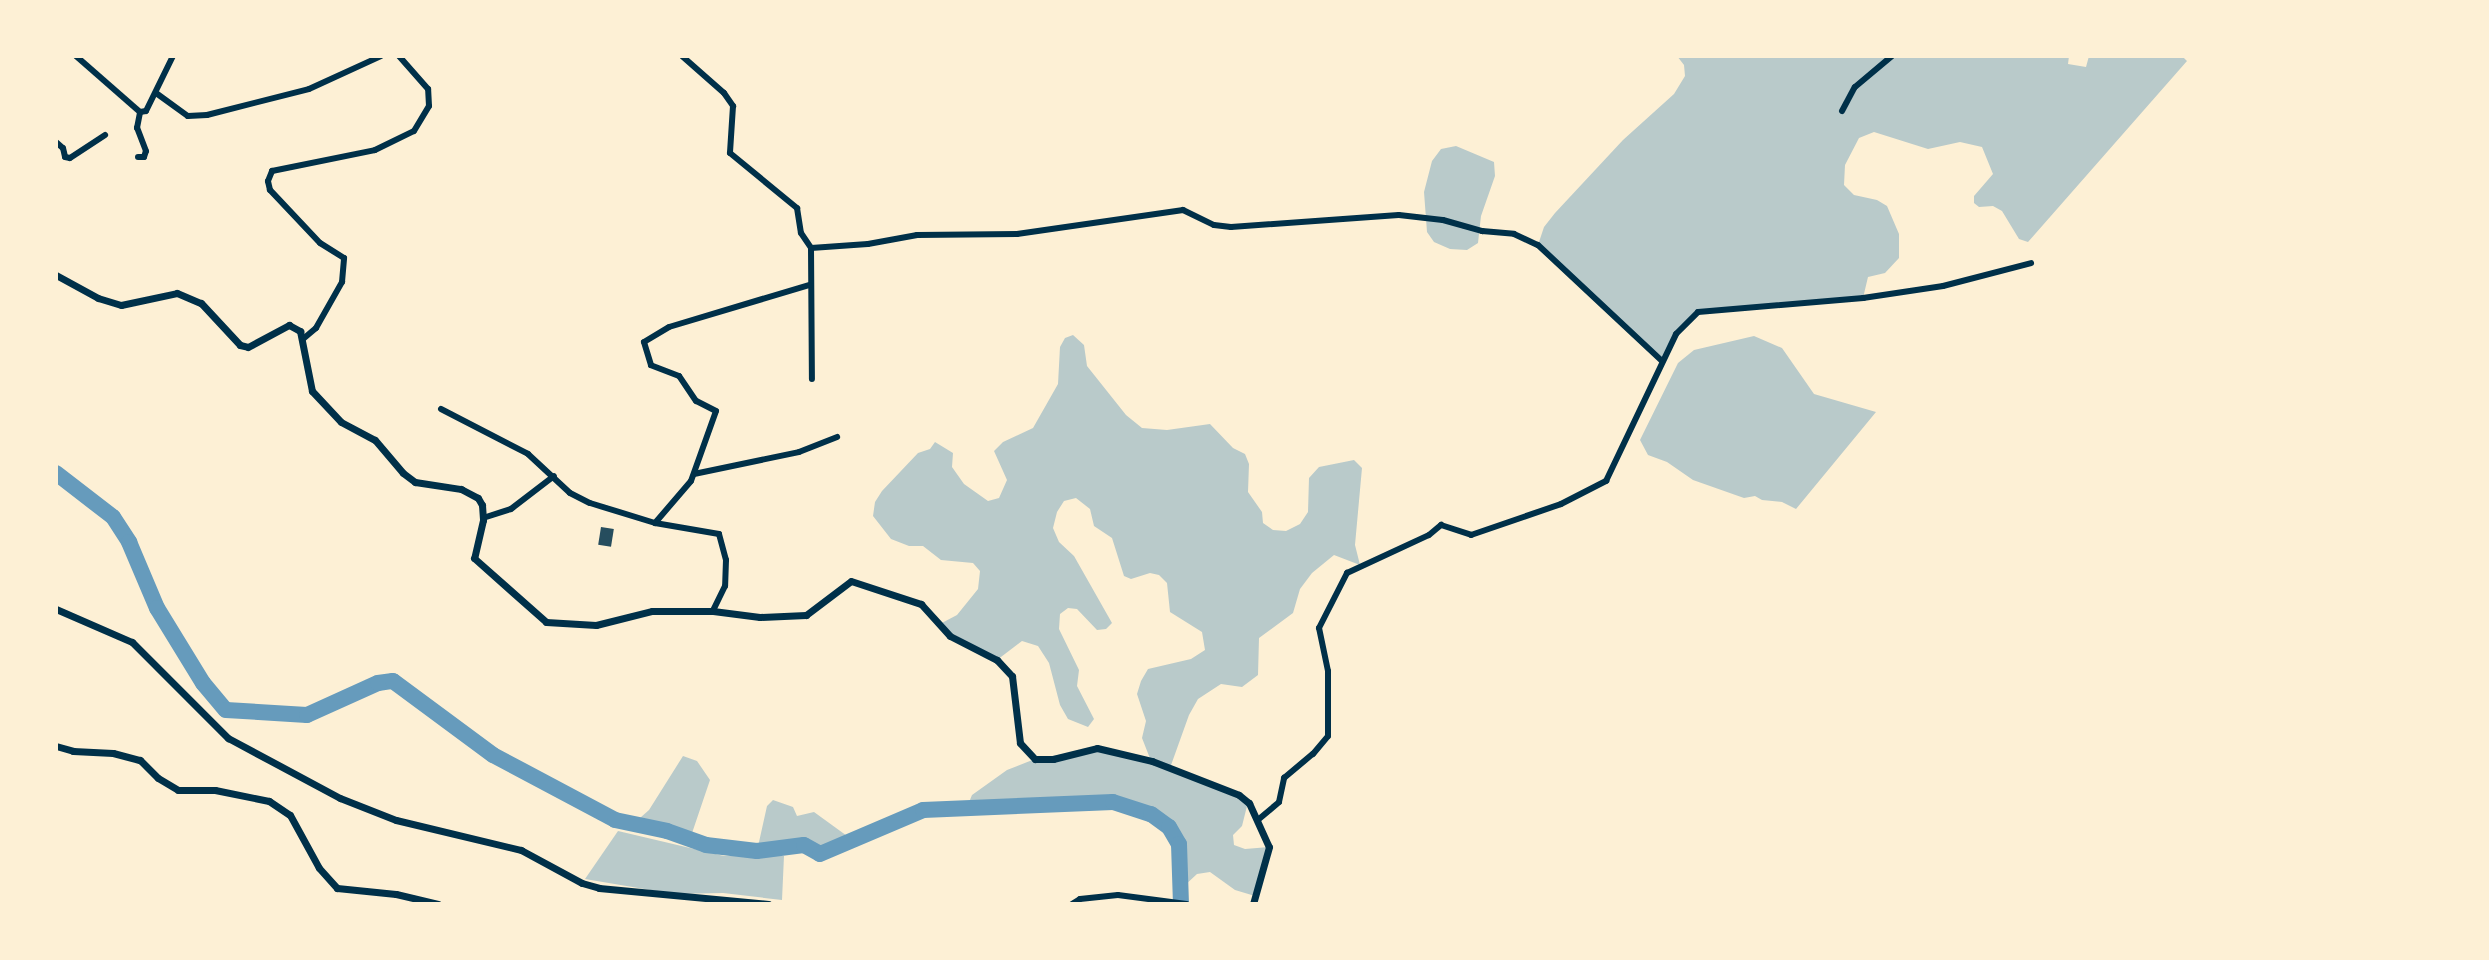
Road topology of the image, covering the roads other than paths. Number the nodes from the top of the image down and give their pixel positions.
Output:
1 (76, 56) edge
2 (173, 56) edge
3 (381, 56) edge
4 (399, 56) edge
5 (682, 56) edge
6 (1892, 56) edge
7 (156, 93) junction
8 (1842, 111) dead end
9 (140, 112) junction
10 (105, 135) dead end
11 (56, 142) edge
12 (138, 157) dead end
13 (811, 248) junction
14 (2031, 263) dead end
15 (56, 275) edge
16 (809, 285) junction
17 (303, 339) junction
18 (1662, 361) junction
19 (812, 379) dead end
20 (441, 409) dead end
21 (837, 437) dead end
22 (694, 474) junction
23 (554, 476) junction
24 (483, 518) junction
25 (655, 523) junction
26 (56, 609) edge
27 (713, 611) junction
28 (56, 746) edge
29 (1259, 819) junction
30 (438, 904) edge
31 (768, 904) edge
32 (1072, 904) edge
33 (1186, 904) edge
34 (1253, 904) edge

1 - 9 street
2 - 7 street
3 - 7 street
4 - 17 street
5 - 13 street
6 - 8 street
7 - 9 street
9 - 12 street
10 - 11 street
13 - 16 street
13 - 18 street
14 - 18 street
15 - 17 street
16 - 19 street
16 - 22 street
17 - 24 street
18 - 29 street
20 - 23 street
21 - 22 street
22 - 25 street
23 - 24 street
23 - 25 street
24 - 27 street
25 - 27 street
26 - 31 street
27 - 29 street
28 - 30 street
29 - 34 street
32 - 33 street

